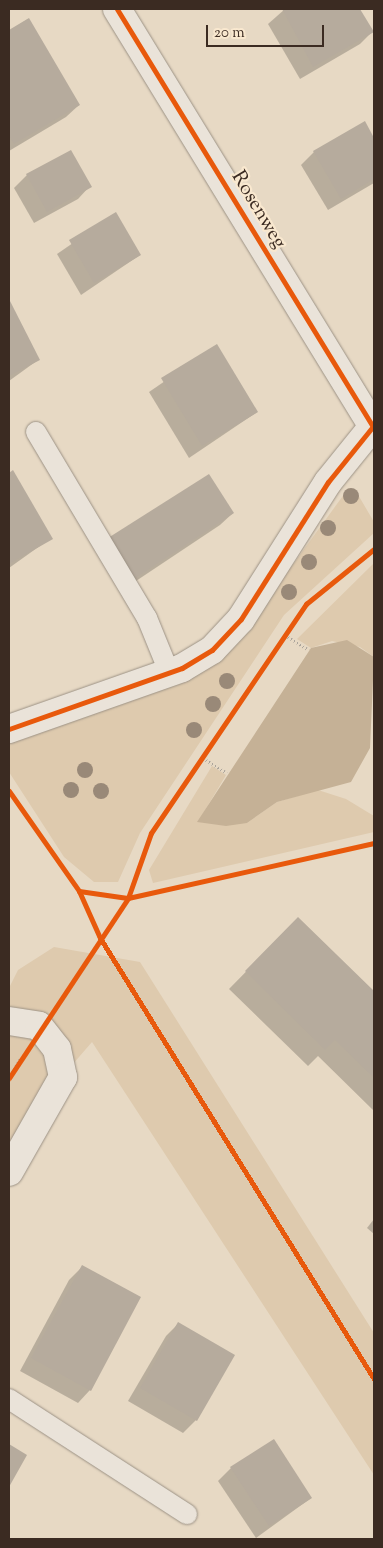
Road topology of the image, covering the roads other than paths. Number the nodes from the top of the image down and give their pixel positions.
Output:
1 (117, 9) edge
2 (374, 427) edge
3 (36, 432) dead end
4 (169, 672) junction
5 (9, 729) edge
6 (9, 1021) edge
7 (9, 1172) edge
8 (9, 1399) edge
9 (187, 1514) dead end

1 - 2 street, Rosenweg
2 - 4 street
3 - 4 lane
4 - 5 street
6 - 7 street
8 - 9 lane

